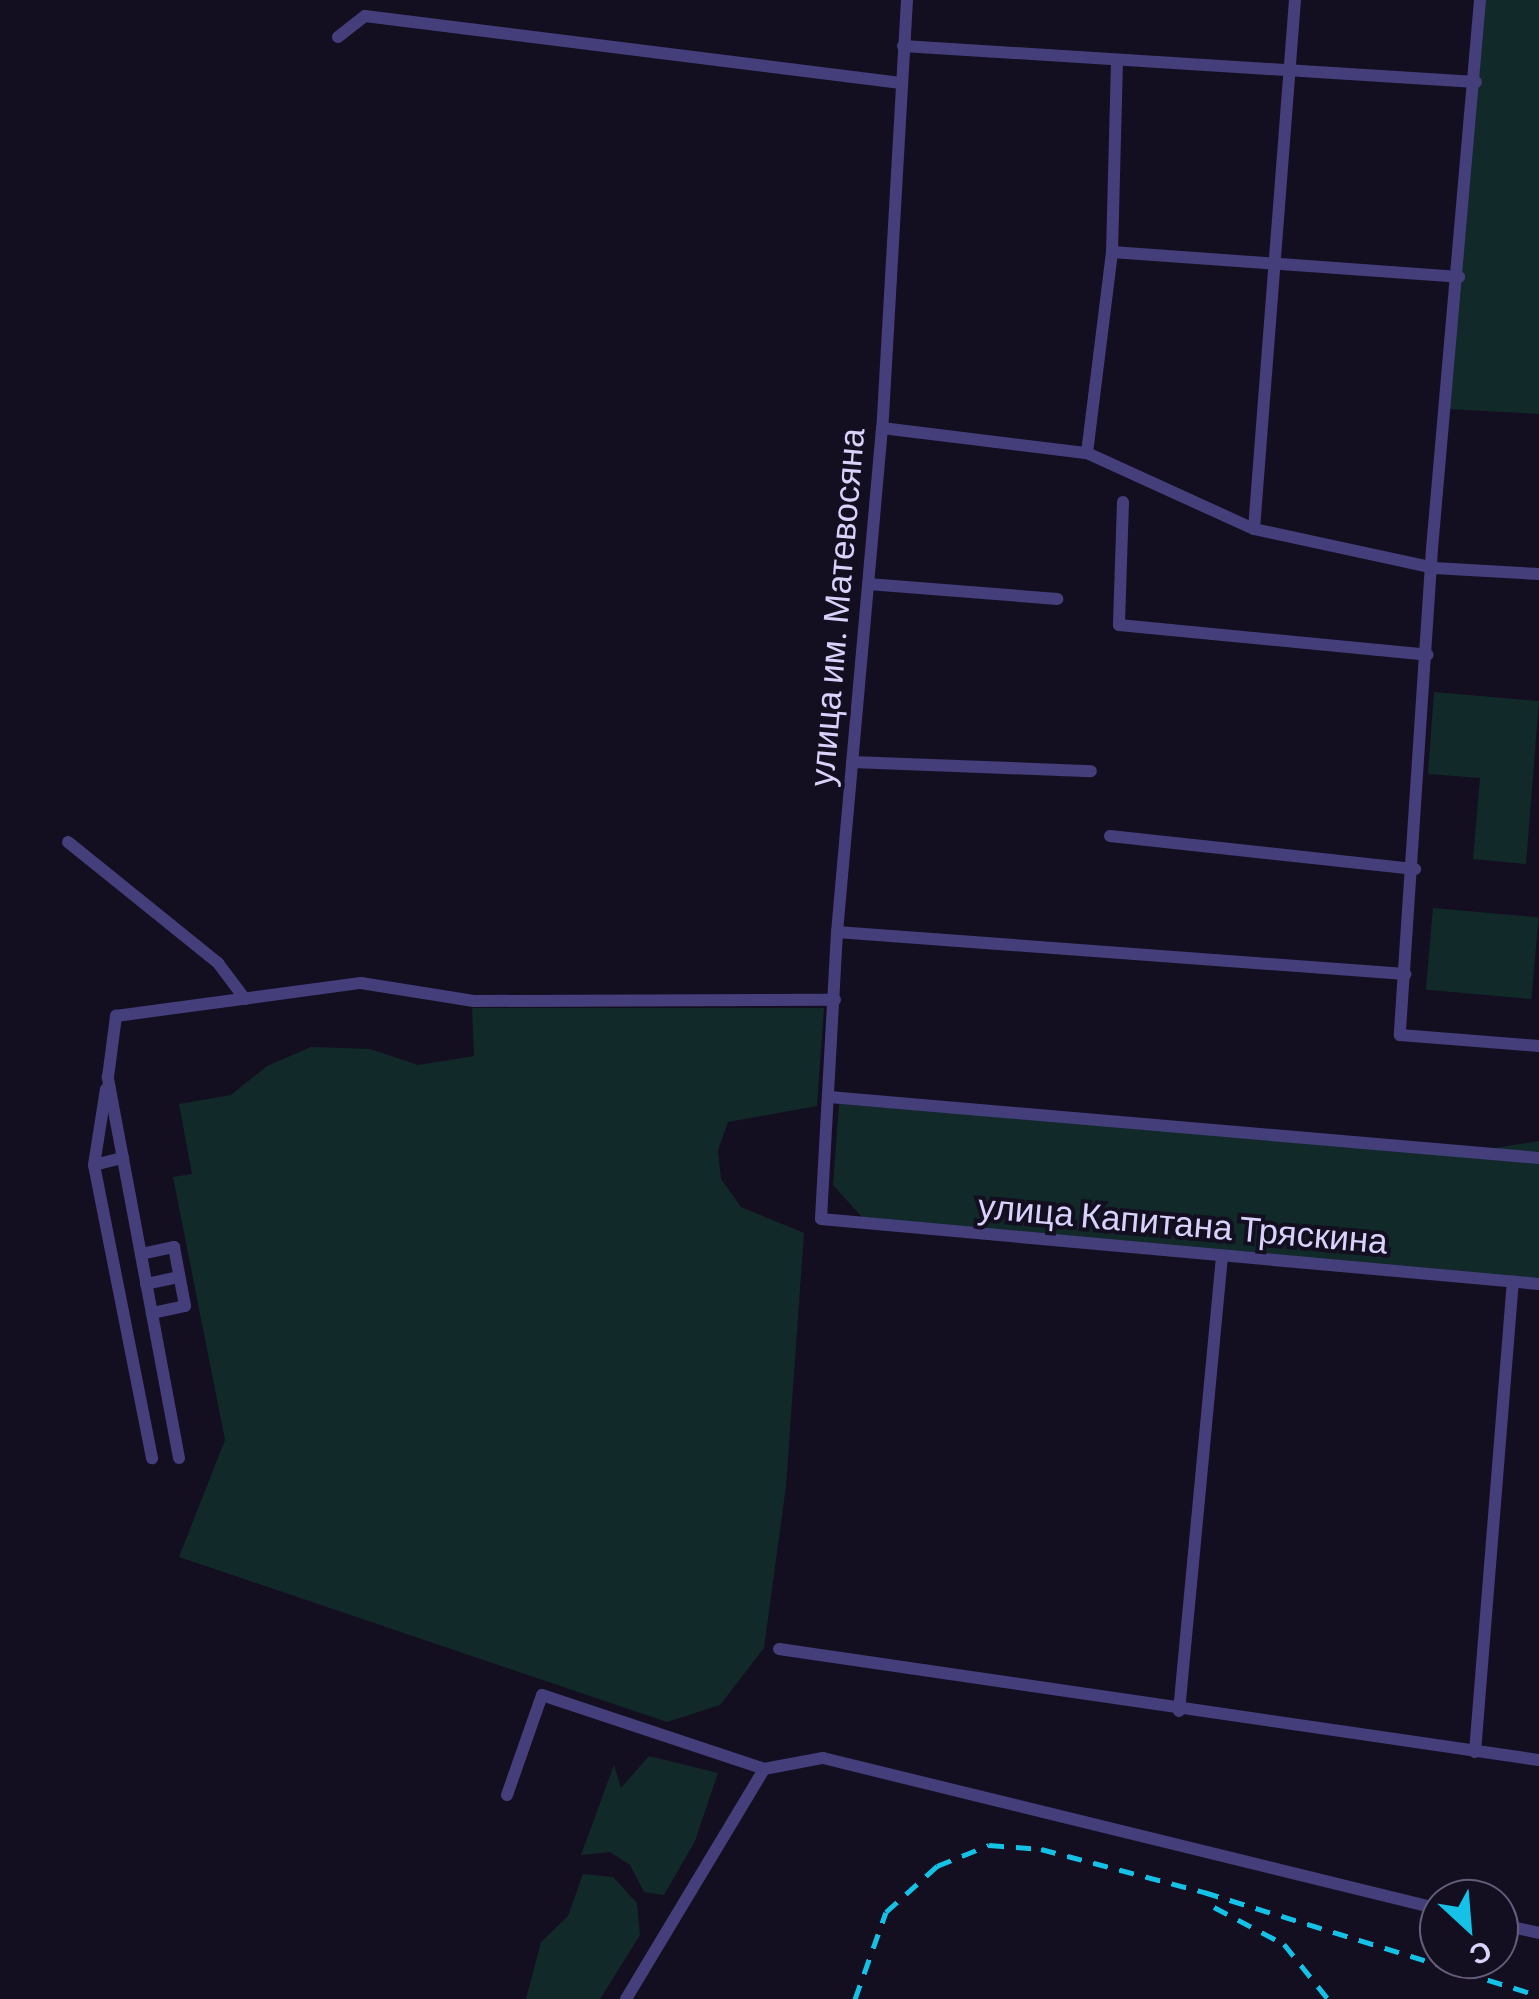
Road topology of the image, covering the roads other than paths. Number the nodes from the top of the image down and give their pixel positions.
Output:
1 (907, 0) edge
2 (1295, 0) edge
3 (1480, 0) edge
4 (338, 36) dead end
5 (903, 46) junction
6 (1117, 61) junction
7 (1290, 71) junction
8 (1476, 82) junction
9 (901, 84) junction
10 (1112, 252) junction
11 (1275, 262) junction
12 (1459, 276) junction
13 (882, 428) junction
14 (1087, 453) junction
15 (1124, 502) dead end
16 (1254, 528) junction
17 (1434, 568) junction
18 (1539, 574) edge
19 (868, 584) junction
20 (1057, 599) dead end
21 (1428, 655) junction
22 (852, 762) junction
23 (1091, 771) dead end
24 (1110, 836) dead end
25 (68, 842) dead end
26 (1415, 869) junction
27 (837, 932) junction
28 (1405, 974) junction
29 (245, 999) junction
30 (836, 1000) junction
31 (1539, 1046) edge
32 (108, 1077) junction
33 (829, 1098) junction
34 (123, 1158) junction
35 (1539, 1158) edge
36 (94, 1165) junction
37 (821, 1218) joint
38 (140, 1254) junction
39 (1222, 1257) junction
40 (179, 1277) junction
41 (1513, 1282) junction
42 (146, 1284) junction
43 (1539, 1284) edge
44 (152, 1313) junction
45 (152, 1458) dead end
46 (179, 1458) dead end
47 (779, 1649) dead end
48 (1179, 1710) junction
49 (1475, 1752) junction
50 (1539, 1760) edge
51 (764, 1769) junction
52 (507, 1796) dead end
53 (1419, 1904) edge
54 (626, 1999) edge

1 - 5 street, улица им. Матевосяна
2 - 7 street
3 - 8 street
4 - 9 street
5 - 6 street
5 - 9 street, улица им. Матевосяна
6 - 7 street
6 - 10 street
7 - 8 street
7 - 11 street
8 - 12 street
9 - 13 street, улица им. Матевосяна
10 - 11 street
10 - 14 street
11 - 12 street
11 - 16 street
12 - 17 street
13 - 14 street
13 - 19 street, улица им. Матевосяна
14 - 16 street
15 - 21 street
16 - 17 street
17 - 18 street
17 - 21 street
19 - 20 street
19 - 22 street, улица им. Матевосяна
21 - 26 street
22 - 23 street
22 - 27 street, улица им. Матевосяна
24 - 26 street
25 - 29 street
26 - 28 street
27 - 28 street
27 - 30 street, улица им. Матевосяна
28 - 31 street
29 - 30 street
29 - 32 street
30 - 33 street, улица им. Матевосяна
32 - 34 street
32 - 36 street
33 - 35 street
33 - 37 street, улица им. Матевосяна
34 - 36 street
34 - 38 street
36 - 45 street
37 - 39 street, улица Капитана Тряскина
38 - 40 street
38 - 42 street
39 - 41 street, улица Капитана Тряскина
39 - 48 street
40 - 42 street
40 - 44 street
41 - 43 street, улица Капитана Тряскина
41 - 49 street
42 - 44 street
44 - 46 street
47 - 48 street
48 - 49 street
49 - 50 street
51 - 52 street
51 - 53 street
51 - 54 street

